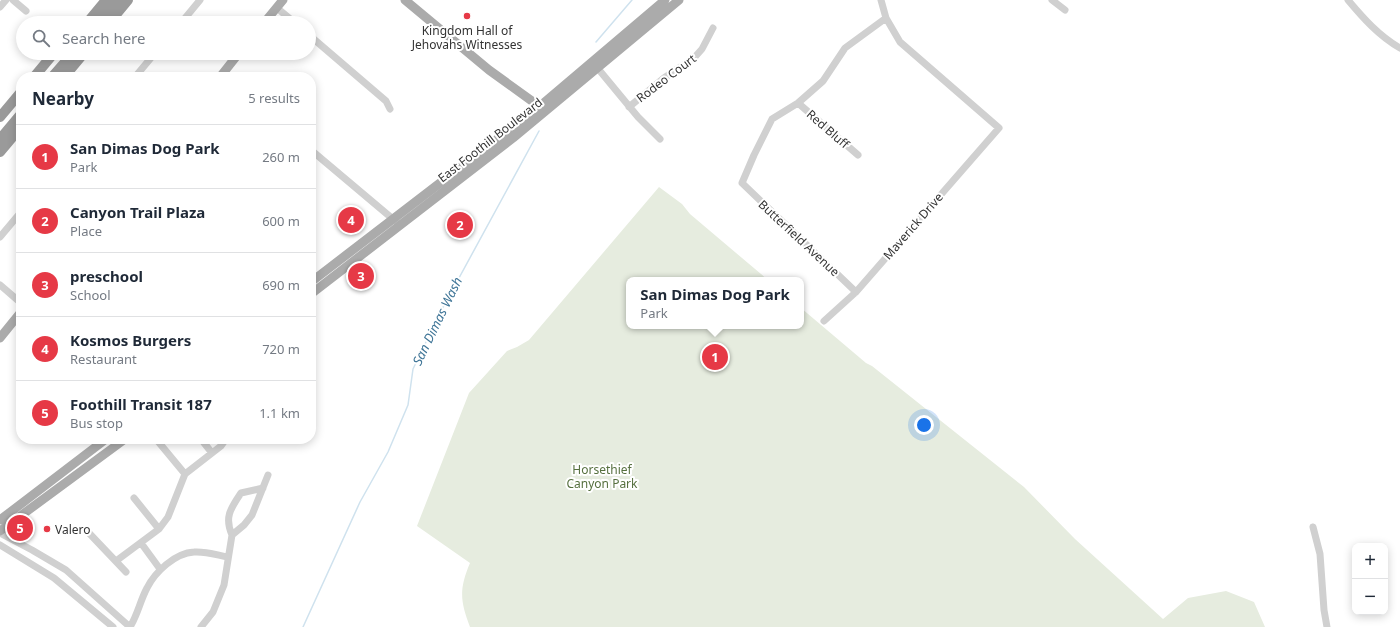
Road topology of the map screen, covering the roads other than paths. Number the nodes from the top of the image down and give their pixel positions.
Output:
1 (6, 0) edge
2 (13, 0) edge
3 (98, 0) edge
4 (106, 0) edge
5 (117, 0) edge
6 (128, 0) edge
7 (200, 0) edge
8 (283, 0) edge
9 (405, 0) edge
10 (665, 0) edge
11 (679, 0) edge
12 (881, 0) edge
13 (1052, 0) edge
14 (1348, 0) edge
15 (0, 7) edge
16 (277, 8) junction
17 (1064, 10) dead end
18 (26, 11) dead end
19 (85, 16) edge
20 (93, 16) edge
21 (104, 16) edge
22 (115, 16) edge
23 (187, 16) edge
24 (270, 16) edge
25 (287, 16) edge
26 (886, 18) junction
27 (713, 28) dead end
28 (316, 41) edge
29 (1400, 48) edge
30 (48, 60) edge
31 (51, 60) edge
32 (67, 60) edge
33 (78, 60) edge
34 (149, 60) edge
35 (235, 60) edge
36 (46, 63) junction
37 (595, 65) junction
38 (38, 72) edge
39 (56, 72) edge
40 (68, 72) edge
41 (139, 72) edge
42 (225, 72) edge
43 (16, 98) edge
44 (798, 103) junction
45 (629, 107) junction
46 (390, 109) dead end
47 (543, 109) junction
48 (0, 117) edge
49 (16, 120) edge
50 (16, 133) edge
51 (0, 139) edge
52 (660, 139) dead end
53 (0, 152) edge
54 (316, 154) edge
55 (858, 155) dead end
56 (16, 218) edge
57 (397, 222) junction
58 (0, 237) edge
59 (316, 279) edge
60 (0, 285) edge
61 (316, 290) edge
62 (856, 292) junction
63 (16, 299) edge
64 (16, 318) edge
65 (824, 321) dead end
66 (0, 338) edge
67 (99, 444) edge
68 (118, 444) edge
69 (160, 444) edge
70 (205, 444) edge
71 (222, 444) edge
72 (212, 453) junction
73 (185, 474) junction
74 (268, 475) dead end
75 (263, 488) junction
76 (134, 498) dead end
77 (0, 520) edge
78 (1314, 527) dead end
79 (159, 529) junction
80 (0, 532) edge
81 (88, 532) dead end
82 (232, 535) junction
83 (141, 543) junction
84 (0, 545) edge
85 (228, 557) junction
86 (116, 561) junction
87 (160, 570) junction
88 (126, 572) dead end
89 (113, 627) edge
90 (130, 627) edge
91 (201, 627) edge
92 (1327, 627) edge

1 - 15 street
2 - 18 street
3 - 19 highway
4 - 20 highway
5 - 21 highway
6 - 22 highway
7 - 23 street
8 - 16 main road
9 - 47 main road
10 - 37 main road, East Foothill Boulevard
11 - 37 main road, East Foothill Boulevard
12 - 26 street
13 - 17 street
14 - 29 street
16 - 24 main road
16 - 25 street
26 - 44 street
26 - 62 street, Maverick Drive
27 - 45 street, Rodeo Court
28 - 46 street
30 - 36 highway
31 - 36 highway
32 - 39 highway
33 - 40 highway
34 - 41 street
35 - 42 main road
36 - 38 highway
37 - 45 street
37 - 47 main road, East Foothill Boulevard
43 - 48 highway
44 - 55 street, Red Bluff
44 - 62 street, Butterfield Avenue
45 - 52 street
47 - 57 main road, East Foothill Boulevard
49 - 51 highway
50 - 53 highway
54 - 57 street
56 - 58 street
57 - 59 main road, East Foothill Boulevard
57 - 61 main road, East Foothill Boulevard
60 - 63 street
62 - 65 street, Maverick Drive
64 - 66 main road
67 - 77 main road
68 - 80 main road
69 - 73 street
70 - 72 street
71 - 72 street
72 - 73 street
73 - 79 street
74 - 75 street
75 - 82 street
75 - 82 street
76 - 79 street
78 - 92 street
79 - 83 street
80 - 90 street
81 - 86 street
82 - 85 street
83 - 86 street
83 - 87 street
84 - 89 street
85 - 87 street
85 - 91 street
86 - 88 street
87 - 90 street

